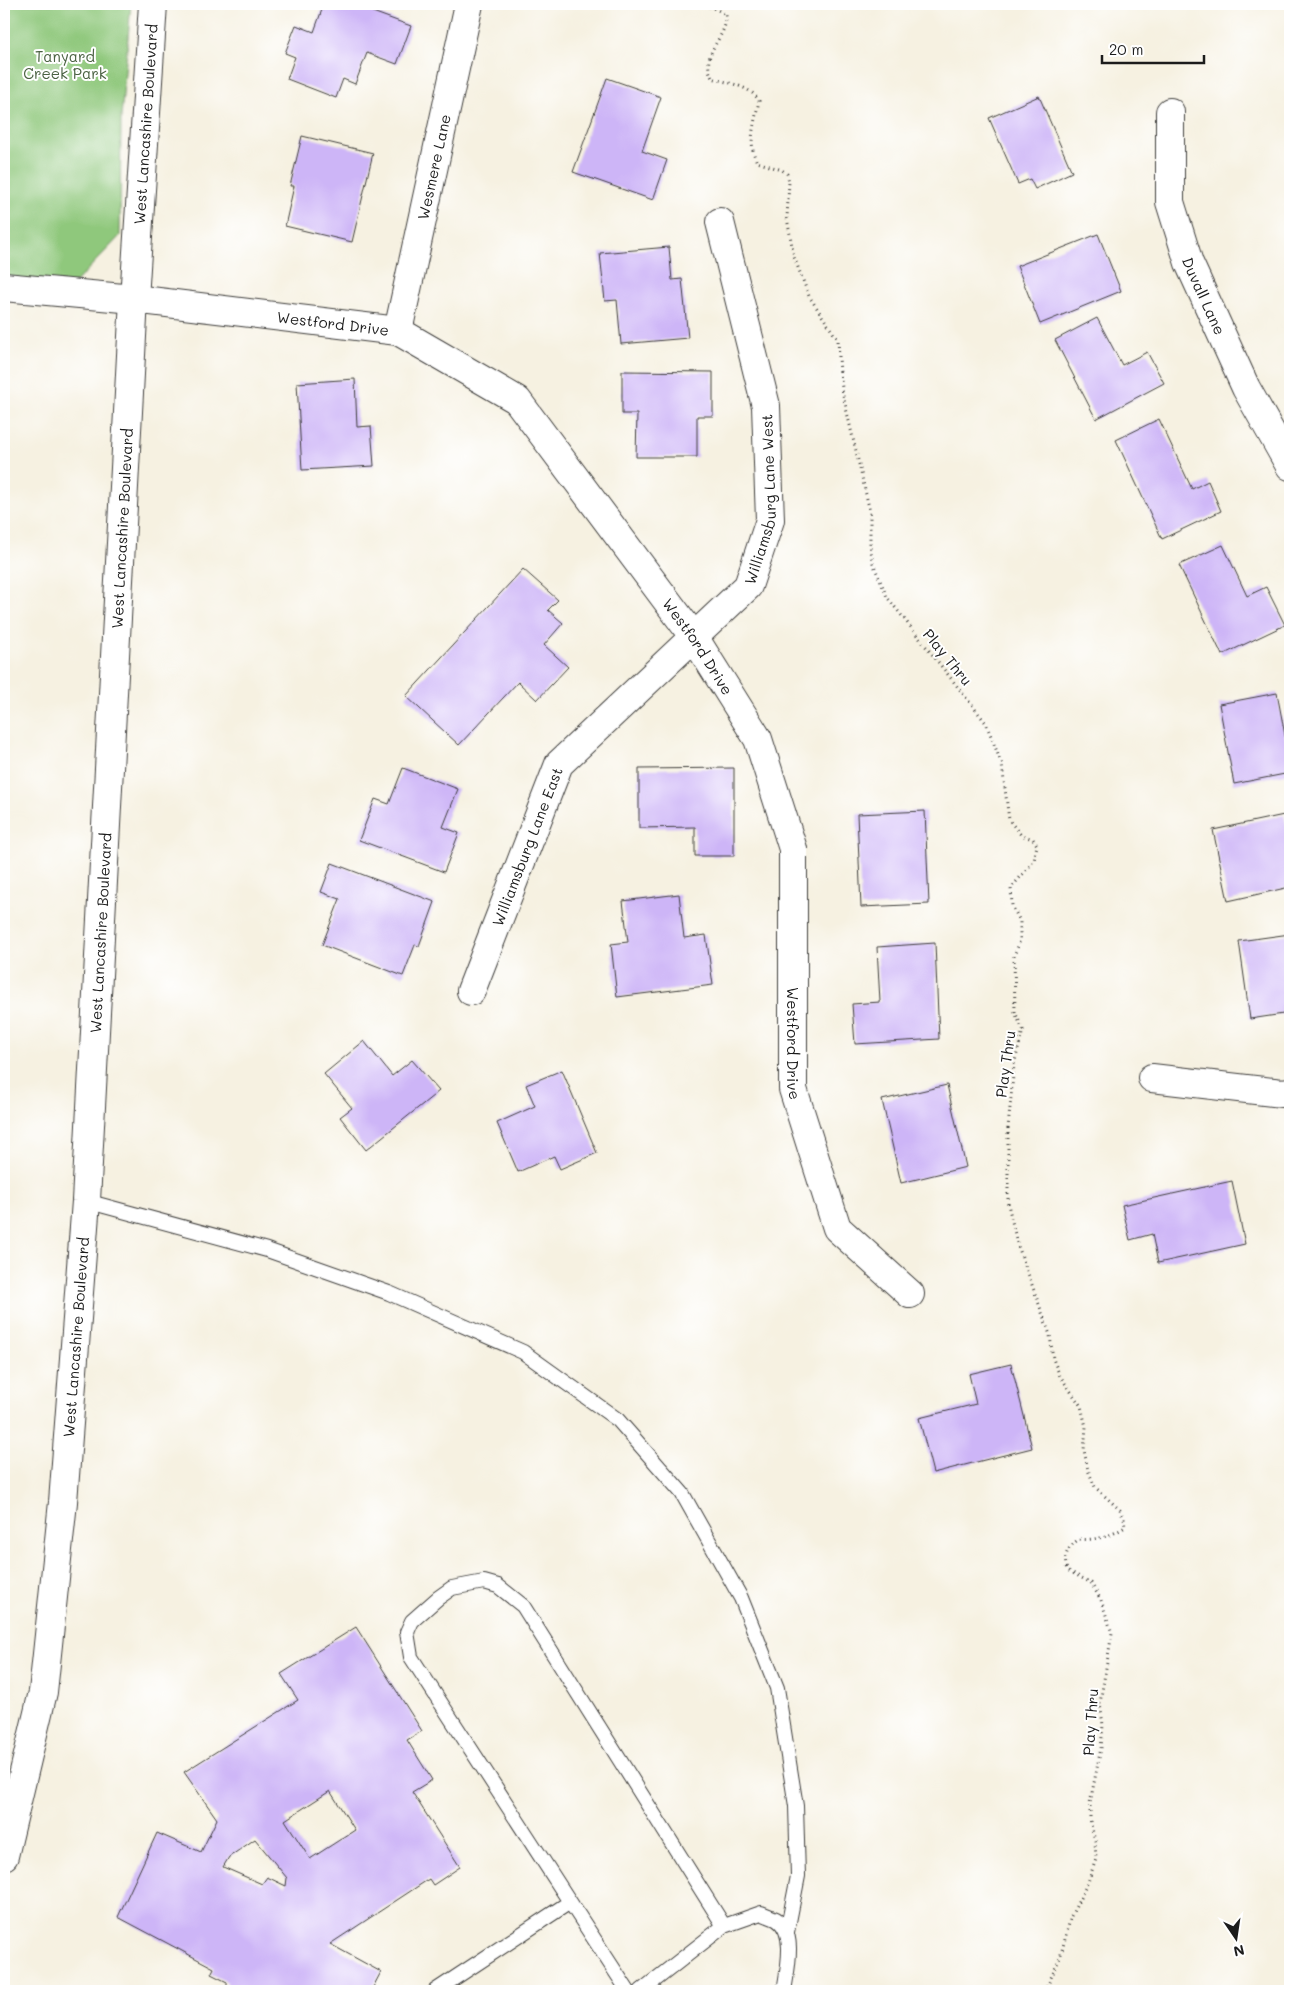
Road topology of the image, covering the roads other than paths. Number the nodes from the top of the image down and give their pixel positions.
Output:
1 (153, 4) edge
2 (469, 4) edge
3 (1170, 112) dead end
4 (720, 222) dead end
5 (4, 287) edge
6 (134, 299) junction
7 (398, 331) junction
8 (1290, 466) edge
9 (694, 637) junction
10 (471, 991) dead end
11 (1152, 1078) dead end
12 (1290, 1092) edge
13 (86, 1201) junction
14 (910, 1294) dead end
15 (4, 1856) edge
16 (570, 1902) junction
17 (724, 1926) junction
18 (787, 1932) junction
19 (435, 1991) edge
20 (628, 1991) edge
21 (641, 1991) edge
22 (784, 1991) edge

1 - 6 street, West Lancashire Boulevard
2 - 7 street, Wesmere Lane
3 - 8 street, Duvall Lane
4 - 9 street, Williamsburg Lane West
5 - 6 street, Westford Drive
6 - 7 street, Westford Drive
6 - 13 street, West Lancashire Boulevard
7 - 9 street, Westford Drive
9 - 10 street, Williamsburg Lane East
9 - 14 street, Westford Drive
11 - 12 street
13 - 15 street, West Lancashire Boulevard
13 - 18 lane
16 - 17 lane
16 - 19 lane
16 - 20 lane
17 - 18 lane
17 - 21 lane
18 - 22 lane

